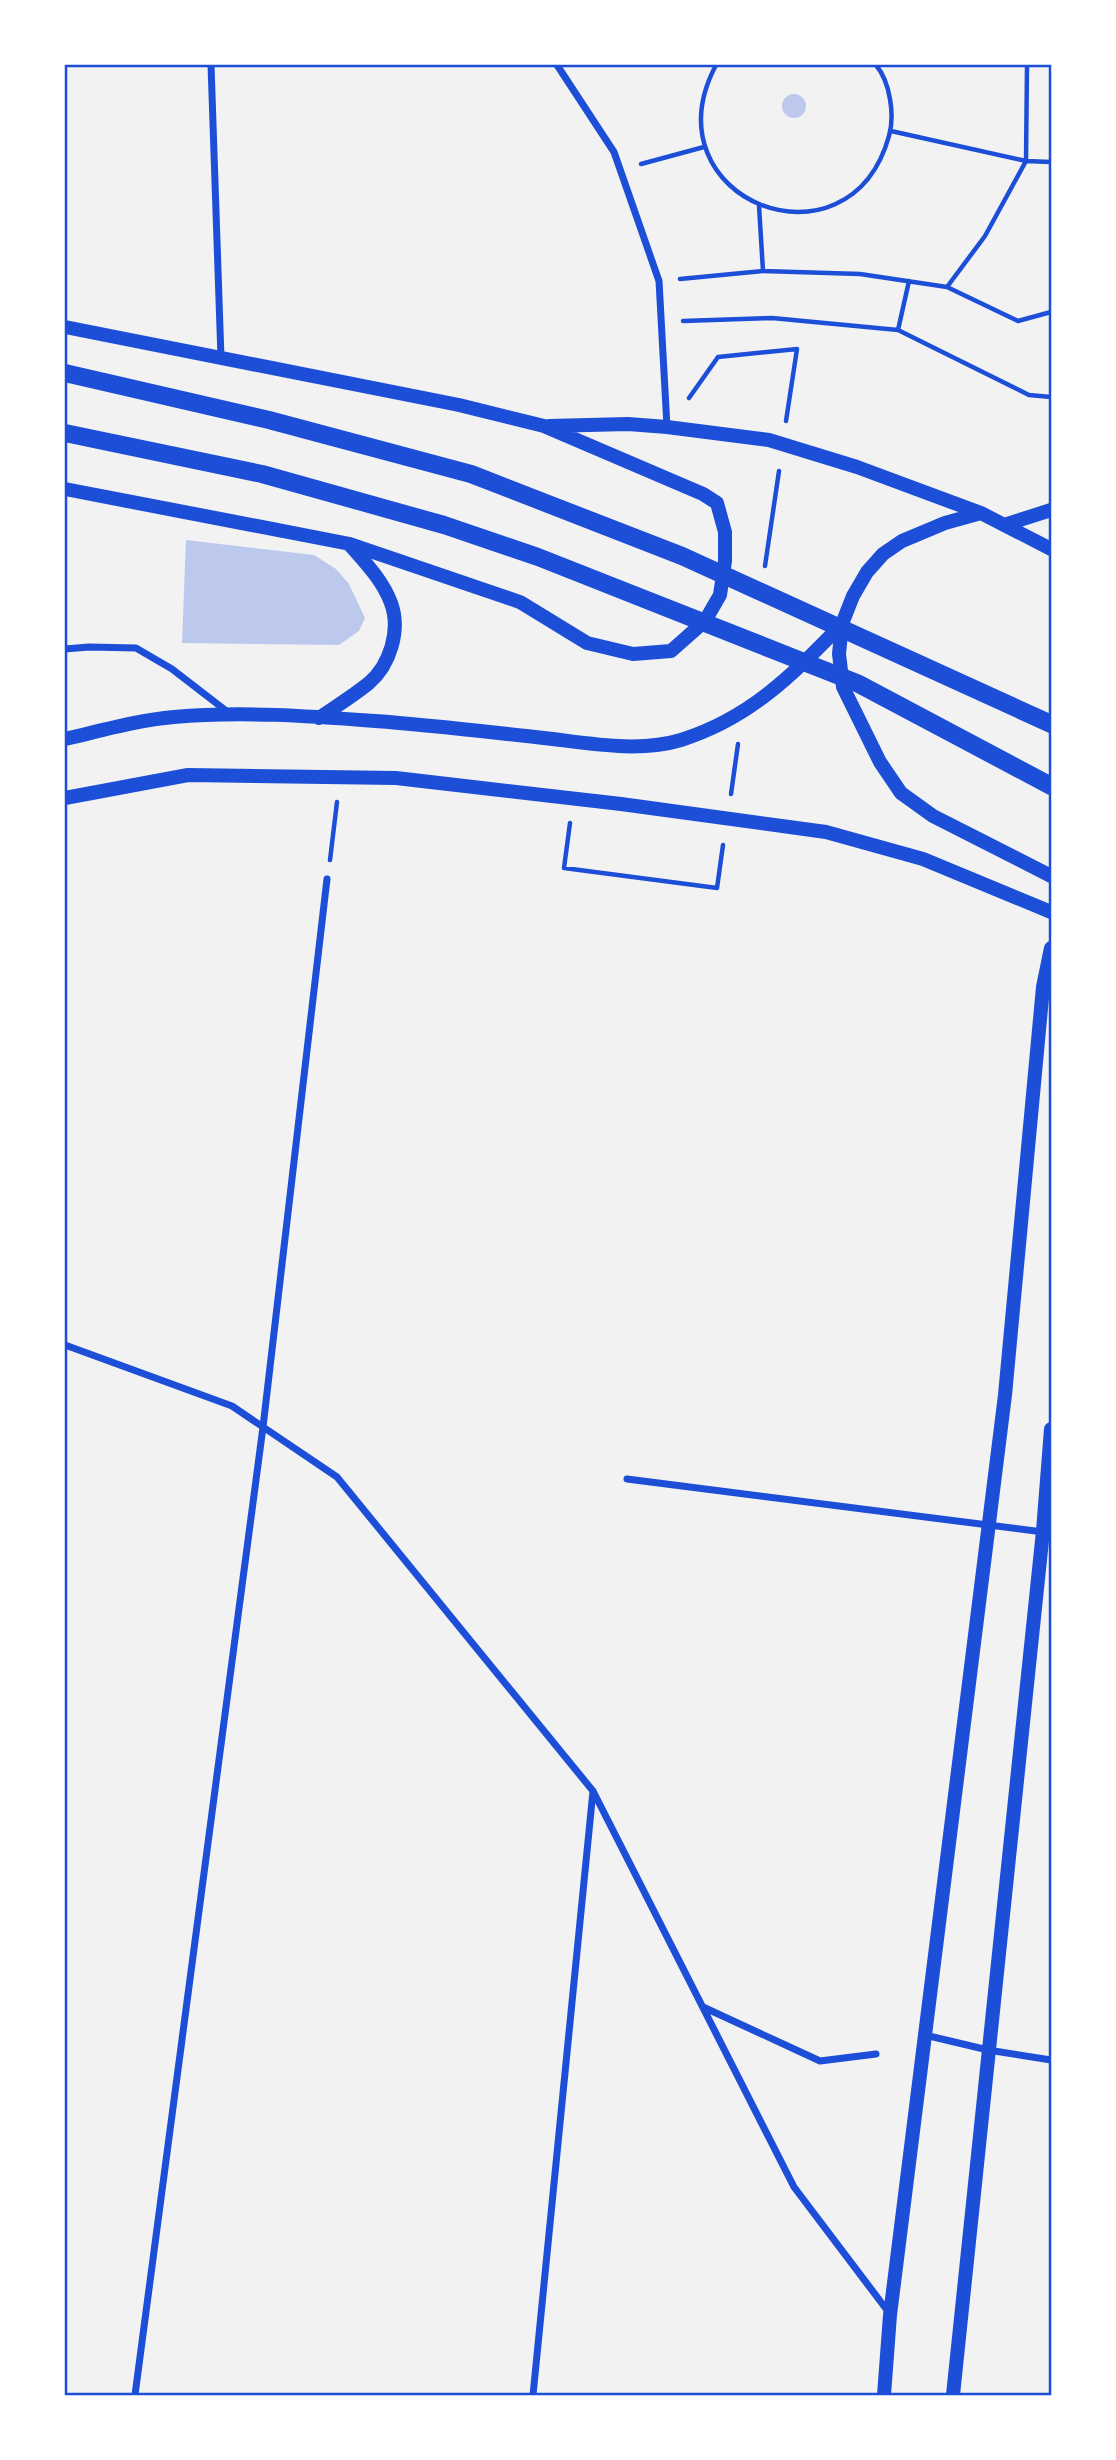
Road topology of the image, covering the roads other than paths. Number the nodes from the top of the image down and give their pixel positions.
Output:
1 (211, 65) edge
2 (557, 65) edge
3 (65, 327) edge
4 (221, 358) junction
5 (65, 373) edge
6 (544, 426) junction
7 (667, 427) junction
8 (65, 433) edge
9 (65, 489) edge
10 (1051, 510) edge
11 (981, 513) junction
12 (1004, 526) junction
13 (349, 544) junction
14 (1051, 549) edge
15 (705, 621) junction
16 (842, 624) junction
17 (65, 649) edge
18 (231, 715) junction
19 (319, 718) junction
20 (1051, 724) edge
21 (65, 739) edge
22 (1051, 786) edge
23 (65, 798) edge
24 (1051, 876) edge
25 (327, 879) road end
26 (1051, 912) edge
27 (1051, 948) edge
28 (65, 1345) edge
29 (263, 1427) junction
30 (1051, 1429) edge
31 (627, 1479) dead end
32 (989, 1525) junction
33 (1047, 1532) edge
34 (593, 1791) junction
35 (702, 2007) junction
36 (925, 2035) junction
37 (988, 2050) junction
38 (876, 2054) dead end
39 (1051, 2060) edge
40 (890, 2315) junction
41 (135, 2395) edge
42 (533, 2395) edge
43 (884, 2395) edge
44 (953, 2395) edge

1 - 4 street
2 - 7 street
3 - 4 main road
4 - 6 main road
5 - 20 main road
6 - 7 main road
6 - 15 main road
7 - 11 main road
8 - 15 main road
9 - 13 main road
10 - 12 main road
11 - 12 main road
11 - 16 main road
12 - 14 main road
13 - 15 main road
13 - 19 main road
15 - 22 main road
16 - 19 main road
16 - 24 main road
17 - 18 street
18 - 19 main road
18 - 21 main road
23 - 26 main road
25 - 29 street
27 - 32 main road
28 - 29 street
29 - 34 street
29 - 41 street
30 - 33 main road
31 - 32 street
32 - 33 street
32 - 36 main road
33 - 37 main road
34 - 35 street
34 - 42 street
35 - 38 street
35 - 40 street
36 - 37 street
36 - 40 main road
37 - 39 street
37 - 44 main road
40 - 43 main road

